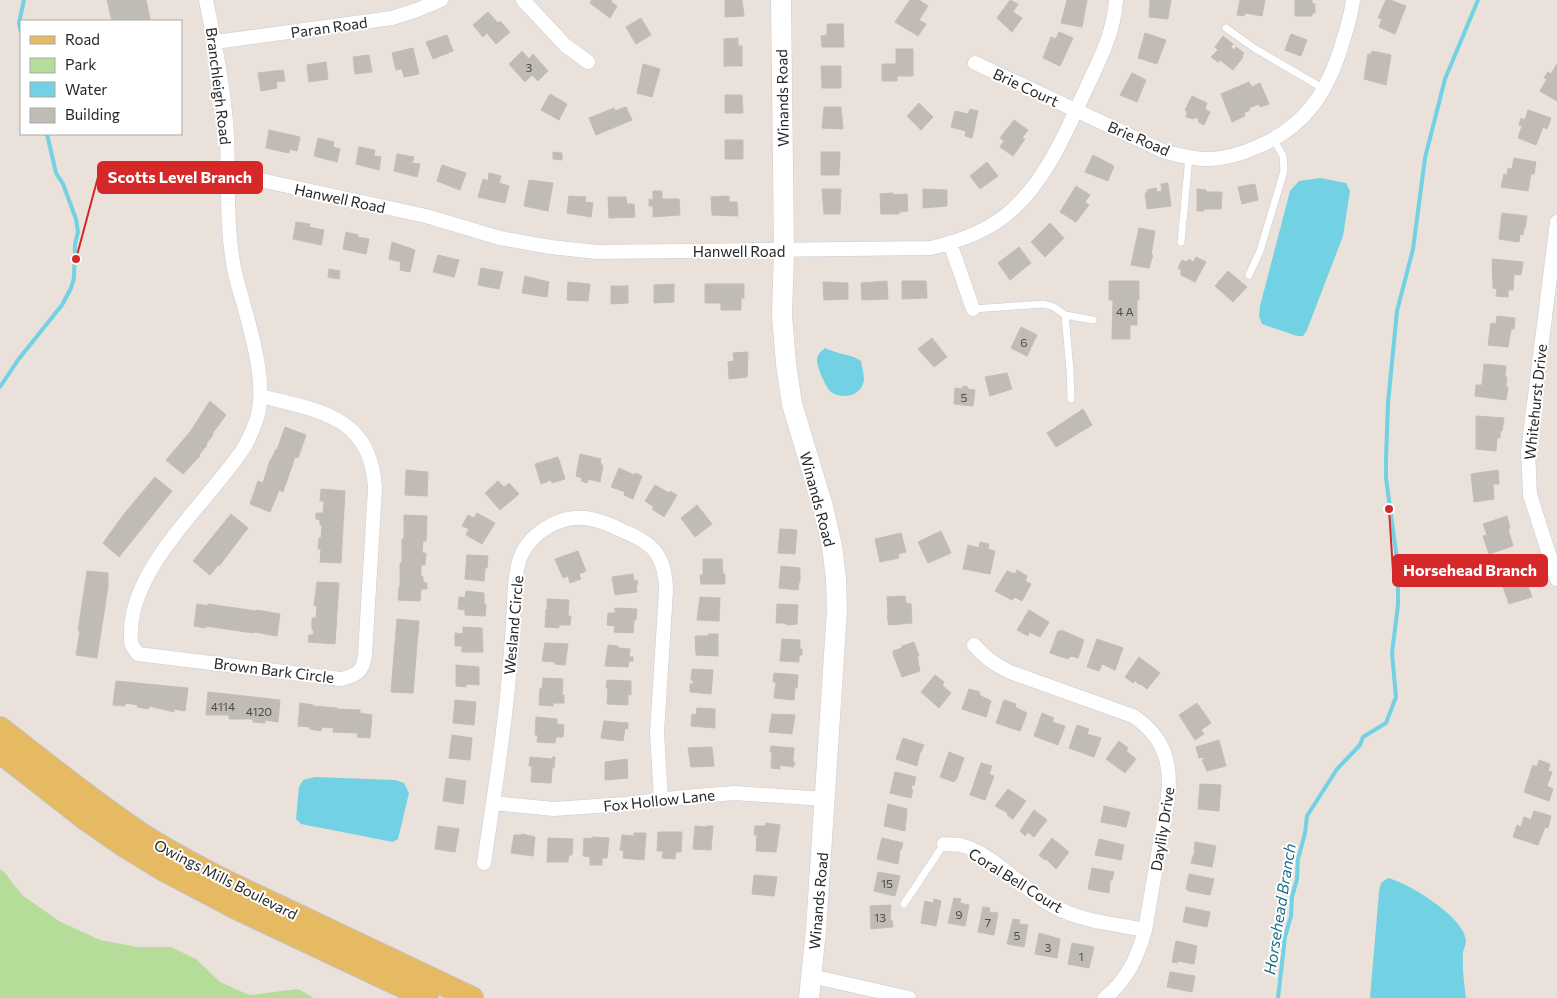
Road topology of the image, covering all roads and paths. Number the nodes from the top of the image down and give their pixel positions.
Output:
1 (206, 0) edge
2 (441, 0) edge
3 (523, 0) edge
4 (781, 0) edge
5 (1116, 0) edge
6 (1353, 0) edge
7 (1226, 28) dead end
8 (215, 42) junction
9 (588, 62) dead end
10 (975, 64) dead end
11 (1324, 89) junction
12 (1076, 111) junction
13 (1274, 140) junction
14 (1189, 157) junction
15 (228, 174) junction
16 (1557, 222) edge
17 (1181, 242) dead end
18 (950, 243) junction
19 (784, 251) junction
20 (1249, 275) dead end
21 (973, 309) joint
22 (1065, 315) junction
23 (1093, 320) dead end
24 (261, 396) junction
25 (1071, 399) dead end
26 (1557, 579) edge
27 (974, 645) dead end
28 (0, 728) edge
29 (0, 752) edge
30 (825, 799) junction
31 (661, 800) junction
32 (492, 802) junction
33 (944, 844) joint
34 (484, 863) dead end
35 (904, 904) dead end
36 (1145, 930) junction
37 (811, 976) junction
38 (427, 998) edge
39 (472, 998) edge
40 (809, 998) edge
41 (909, 998) edge
42 (1105, 998) edge

1 - 8 street, Branchleigh Road
2 - 8 street, Paran Road
3 - 9 street
4 - 19 street, Winands Road
5 - 12 street, Hanwell Road
6 - 11 street, Brie Road
7 - 11 lane
8 - 15 street, Branchleigh Road
10 - 12 street, Brie Court
11 - 13 street, Brie Road
12 - 14 street, Brie Road
12 - 18 street, Hanwell Road
13 - 14 street, Brie Road
13 - 20 lane
14 - 17 lane
15 - 19 street, Hanwell Road
15 - 24 street, Brown Bark Circle
16 - 26 street, Whitehurst Drive
18 - 19 street, Hanwell Road
18 - 21 street
19 - 30 street, Winands Road
21 - 22 lane
22 - 23 lane
22 - 25 lane
24 - 24 street, Brown Bark Circle
27 - 36 street, Daylily Drive
28 - 39 main road, Owings Mills Boulevard
29 - 38 main road, Owings Mills Boulevard
30 - 31 street, Fox Hollow Lane
30 - 37 street, Winands Road
31 - 32 street, Fox Hollow Lane
31 - 32 street, Wesland Circle
32 - 34 street, Wesland Circle
33 - 35 lane
33 - 36 street, Coral Bell Court
36 - 42 street, Daylily Drive
37 - 40 street, Winands Road
37 - 41 street

